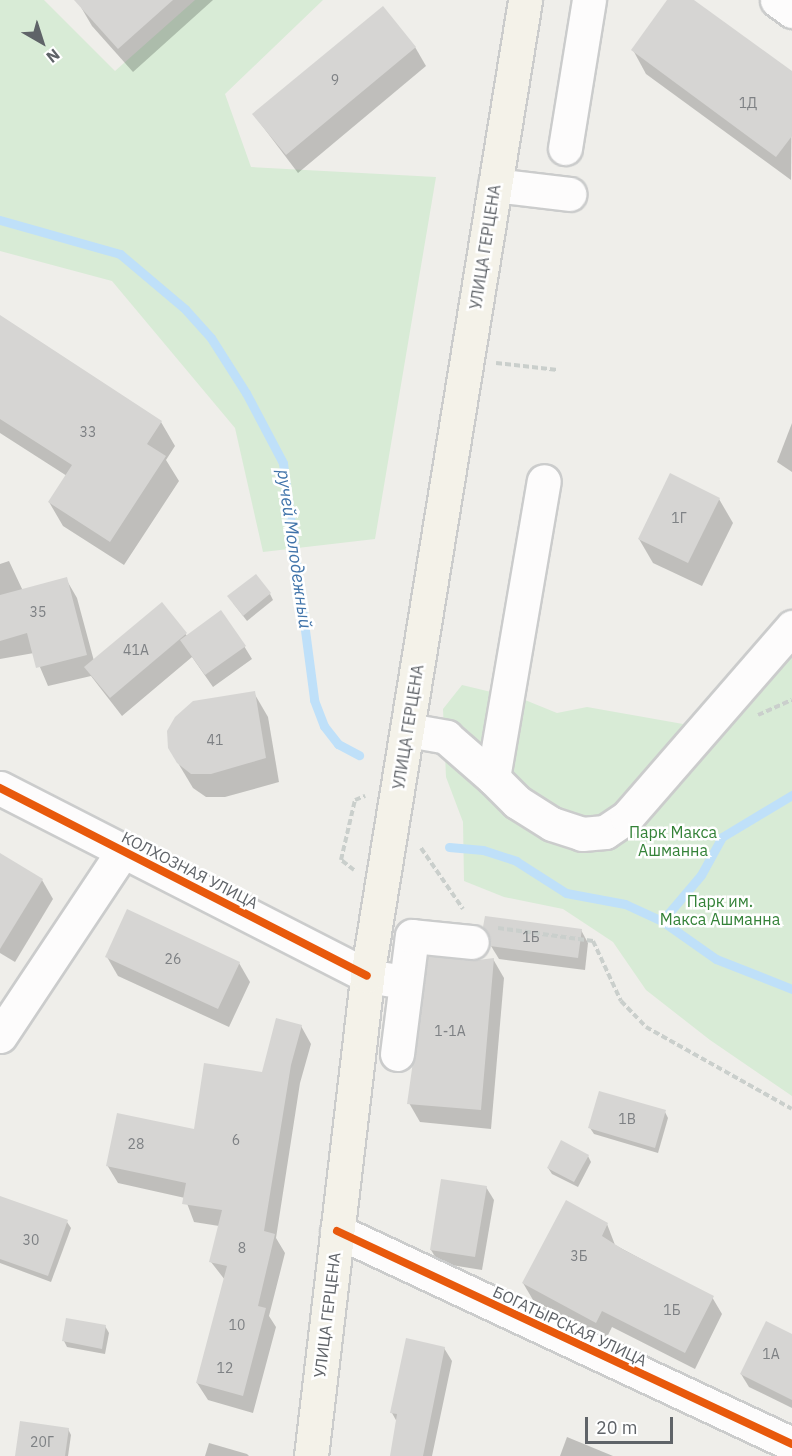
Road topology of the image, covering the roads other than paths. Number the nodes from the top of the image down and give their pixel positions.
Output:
1 (525, 0) edge
2 (589, 0) edge
3 (777, 0) edge
4 (792, 11) edge
5 (565, 148) dead end
6 (495, 185) junction
7 (569, 194) dead end
8 (544, 481) dead end
9 (792, 627) edge
10 (408, 730) junction
11 (493, 778) junction
12 (0, 788) edge
13 (123, 851) junction
14 (478, 927) road end
15 (367, 976) junction
16 (405, 982) junction
17 (0, 1036) edge
18 (396, 1054) dead end
19 (337, 1231) junction
20 (792, 1444) edge
21 (311, 1456) edge

1 - 6 main road, УЛИЦА ГЕРЦЕНА
2 - 5 street
3 - 4 street
6 - 7 street
6 - 10 main road, УЛИЦА ГЕРЦЕНА
8 - 11 street
9 - 11 street
10 - 11 street
10 - 15 main road, УЛИЦА ГЕРЦЕНА
12 - 13 street, КОЛХОЗНАЯ УЛИЦА
13 - 15 street, КОЛХОЗНАЯ УЛИЦА
13 - 17 street
14 - 16 street
15 - 16 street, КОЛХОЗНАЯ УЛИЦА
15 - 19 main road, УЛИЦА ГЕРЦЕНА
16 - 18 street
19 - 20 street, БОГАТЫРСКАЯ УЛИЦА
19 - 21 main road, УЛИЦА ГЕРЦЕНА

